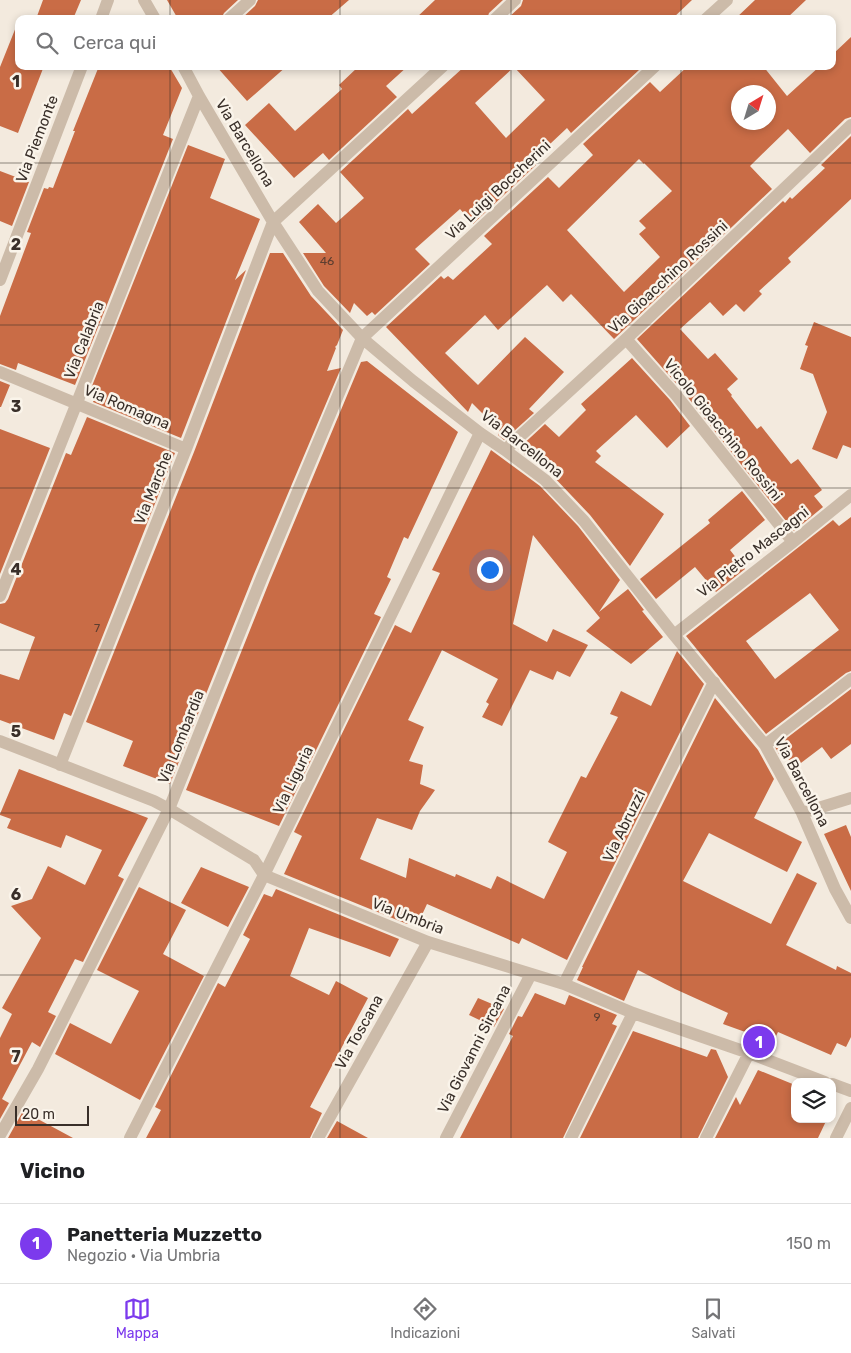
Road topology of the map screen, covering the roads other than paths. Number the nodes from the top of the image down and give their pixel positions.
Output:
1 (108, 0) edge
2 (144, 0) edge
3 (250, 0) edge
4 (515, 0) edge
5 (727, 0) edge
6 (102, 15) edge
7 (153, 15) edge
8 (233, 15) edge
9 (498, 15) edge
10 (710, 15) edge
11 (80, 70) edge
12 (185, 70) edge
13 (439, 70) edge
14 (651, 70) edge
15 (198, 96) junction
16 (851, 125) edge
17 (273, 222) junction
18 (0, 280) edge
19 (362, 338) junction
20 (626, 339) junction
21 (0, 372) edge
22 (76, 404) junction
23 (480, 433) junction
24 (186, 449) junction
25 (505, 450) junction
26 (851, 495) edge
27 (793, 542) junction
28 (0, 596) edge
29 (674, 635) junction
30 (851, 679) edge
31 (714, 682) junction
32 (0, 741) edge
33 (765, 745) junction
34 (60, 765) junction
35 (851, 798) edge
36 (169, 809) junction
37 (802, 813) junction
38 (264, 875) junction
39 (851, 918) edge
40 (428, 942) junction
41 (531, 974) junction
42 (564, 984) junction
43 (633, 1013) junction
44 (749, 1053) junction
45 (815, 1078) edge
46 (836, 1085) edge
47 (851, 1091) edge
48 (851, 1108) edge
49 (0, 1135) edge
50 (130, 1138) edge
51 (318, 1138) edge
52 (446, 1138) edge
53 (571, 1138) edge
54 (706, 1138) edge
55 (836, 1138) edge

1 - 6 street
2 - 7 street
3 - 8 street
4 - 9 street
5 - 10 street
11 - 18 street, Via Piemonte
12 - 15 street, Via Barcellona
13 - 17 street
14 - 19 street, Via Luigi Boccherini
15 - 17 street, Via Barcellona
15 - 22 street, Via Calabria
16 - 20 street, Via Gioacchino Rossini
17 - 19 street, Via Barcellona
17 - 24 street, Via Marche
19 - 23 street, Via Barcellona
19 - 36 street, Via Lombardia
20 - 25 street, Via Gioacchino Rossini
20 - 27 street, Vicolo Gioacchino Rossini
21 - 22 street, Via Romagna
22 - 24 street, Via Romagna
22 - 28 street, Via Calabria
23 - 25 street, Via Barcellona
23 - 38 street, Via Liguria
24 - 34 street, Via Marche
25 - 29 street, Via Barcellona
26 - 27 street, Via Pietro Mascagni
27 - 29 street, Via Pietro Mascagni
29 - 31 street, Via Barcellona
30 - 33 street
31 - 33 street, Via Barcellona
31 - 42 street, Via Abruzzi
32 - 34 street, Via Umbria
33 - 37 street, Via Barcellona
34 - 36 street, Via Umbria
35 - 37 street
36 - 38 street, Via Umbria
36 - 49 street, Via Lombardia
37 - 39 street, Via Barcellona
38 - 40 street, Via Umbria
38 - 50 street, Via Liguria
40 - 41 street, Via Umbria
40 - 51 street, Via Toscana
41 - 42 street, Via Umbria
41 - 52 street, Via Giovanni Sircana
42 - 43 street, Via Umbria
43 - 44 street, Via Umbria
43 - 53 street
44 - 45 street, Via Umbria
44 - 54 street
46 - 47 street
48 - 55 street

